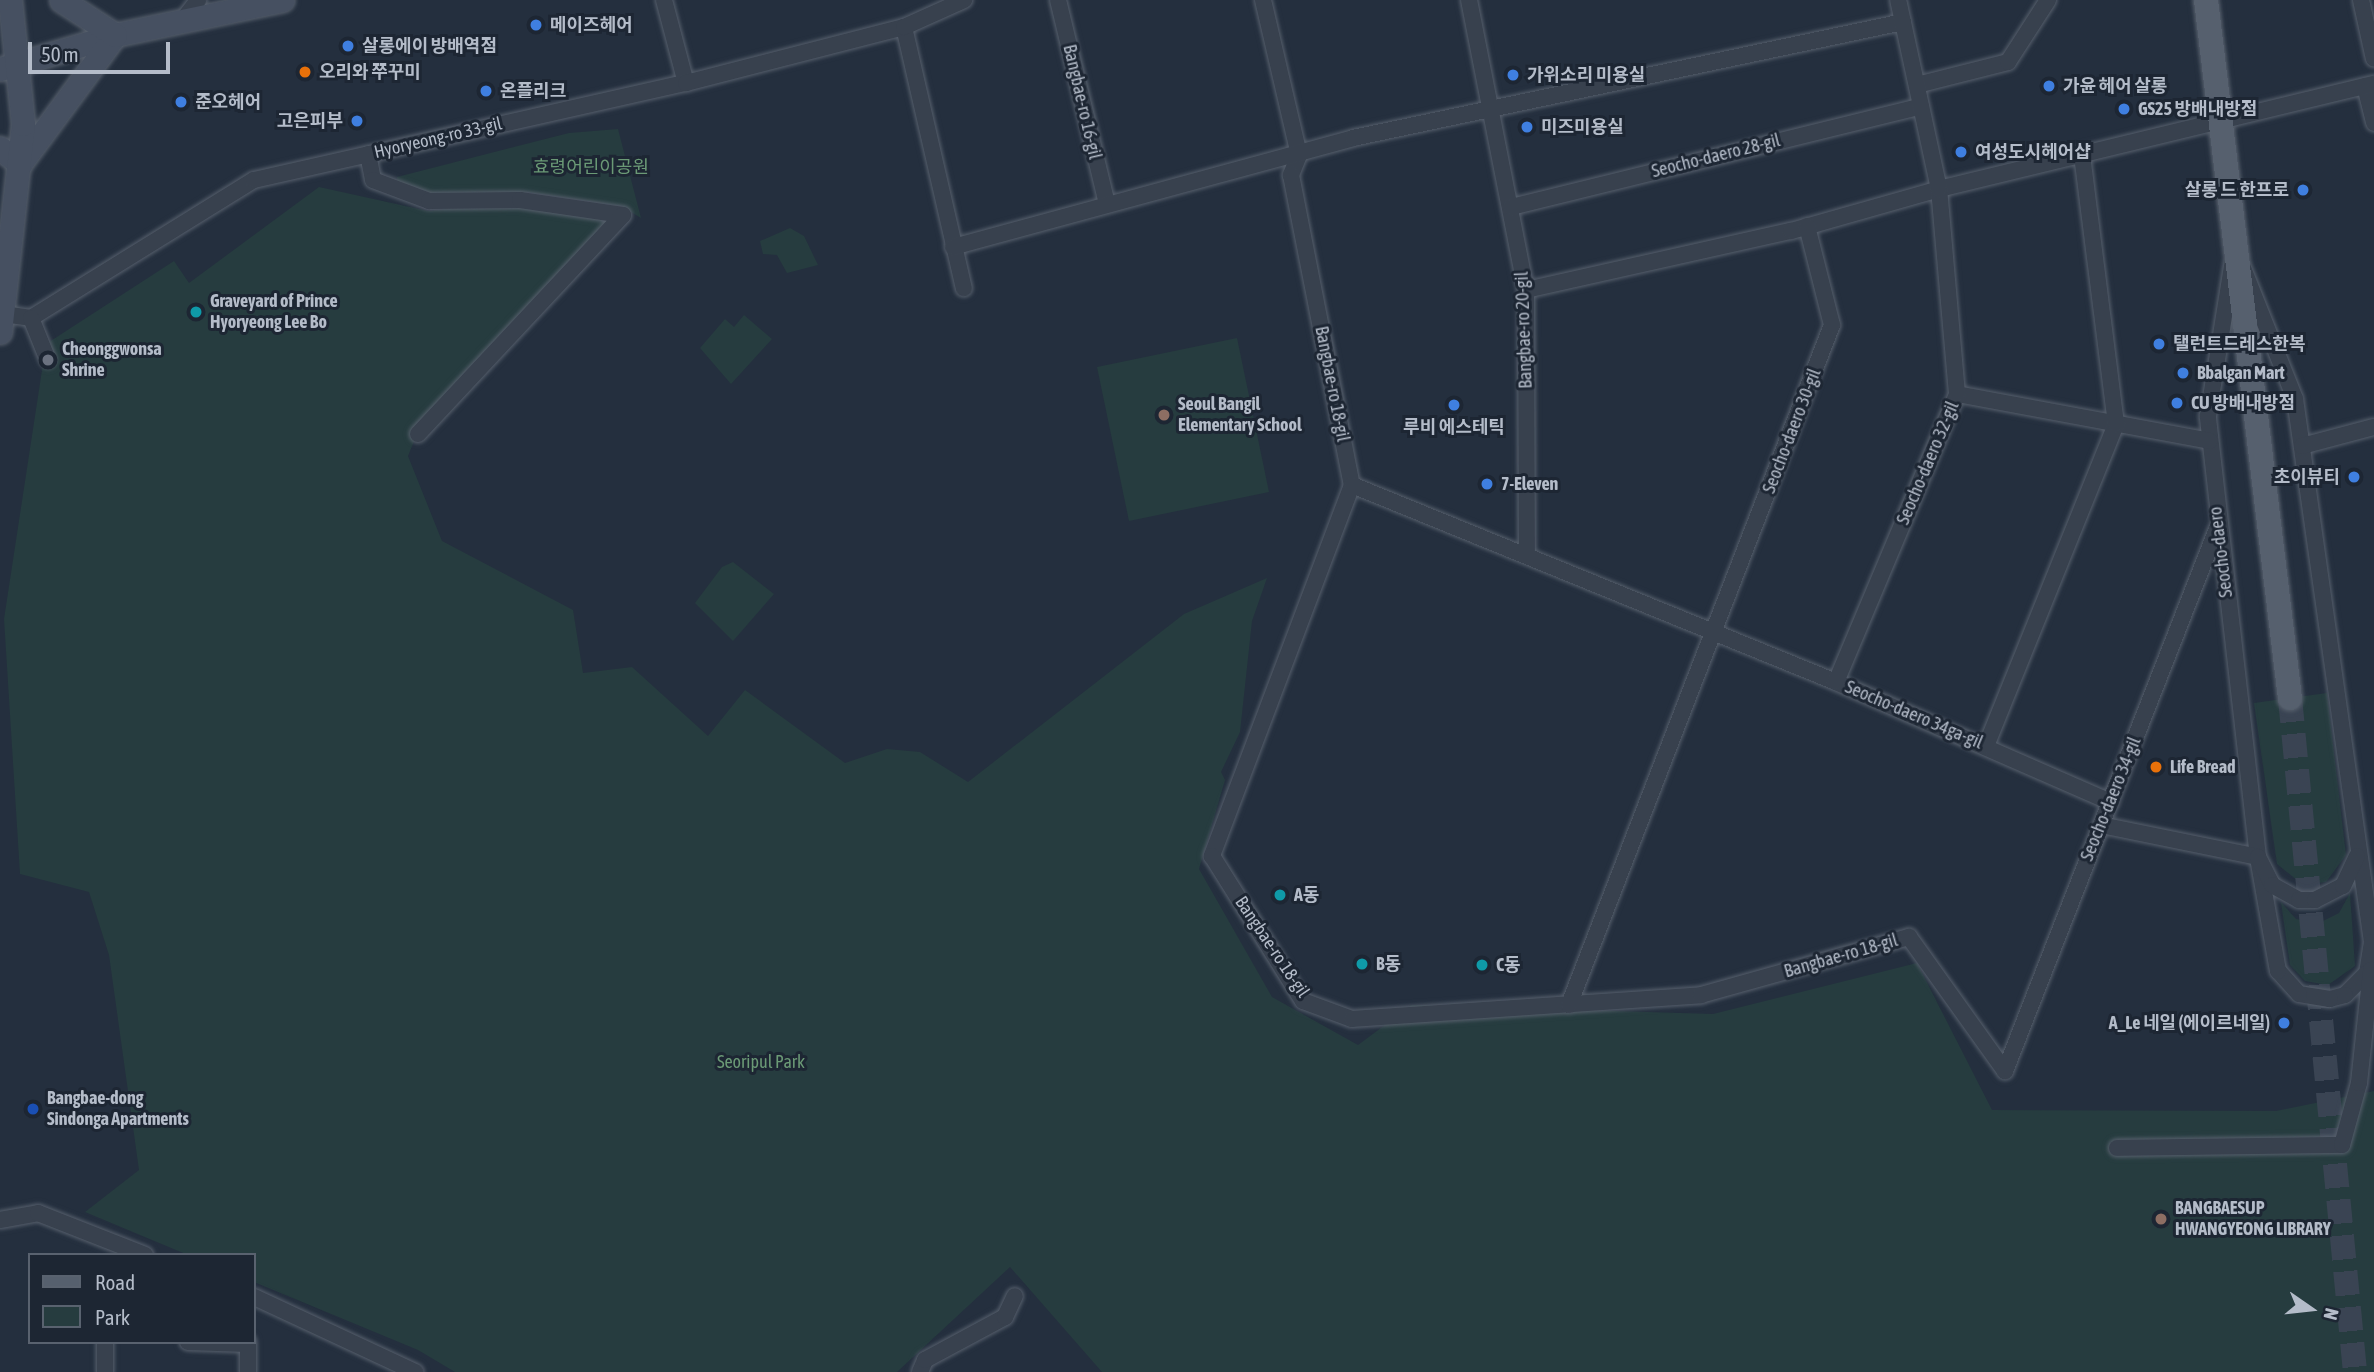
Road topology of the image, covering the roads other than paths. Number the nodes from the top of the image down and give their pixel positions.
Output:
1 (9, 0) edge
2 (61, 0) edge
3 (198, 0) edge
4 (282, 0) edge
5 (664, 0) edge
6 (964, 0) edge
7 (1058, 0) edge
8 (1263, 0) edge
9 (1469, 0) edge
10 (1898, 0) edge
11 (2048, 0) edge
12 (2206, 0) edge
13 (2361, 0) edge
14 (181, 22) junction
15 (1903, 22) junction
16 (904, 27) junction
17 (115, 35) junction
18 (2374, 59) edge
19 (10, 67) edge
20 (686, 83) junction
21 (1917, 85) junction
22 (2370, 85) edge
23 (1921, 106) junction
24 (1493, 109) junction
25 (2221, 122) junction
26 (2374, 123) edge
27 (0, 148) edge
28 (369, 154) junction
29 (1299, 155) junction
30 (2082, 155) junction
31 (20, 164) junction
32 (1939, 188) junction
33 (1107, 204) junction
34 (1511, 207) junction
35 (1807, 226) junction
36 (953, 247) junction
37 (2235, 248) junction
38 (964, 288) dead end
39 (1526, 290) junction
40 (31, 318) junction
41 (1, 323) edge
42 (48, 360) dead end
43 (1957, 394) junction
44 (2116, 424) junction
45 (2374, 427) edge
46 (418, 434) dead end
47 (2210, 441) junction
48 (2302, 446) junction
49 (1352, 485) junction
50 (2218, 527) junction
51 (1527, 555) junction
52 (1715, 632) junction
53 (1836, 682) junction
54 (2290, 698) tunnel mouth
55 (1986, 746) junction
56 (2111, 802) junction
57 (2101, 825) junction
58 (2357, 843) junction
59 (2258, 857) junction
60 (2372, 958) junction
61 (1569, 1005) junction
62 (2005, 1071) joint
63 (2117, 1148) dead end
64 (0, 1220) edge
65 (109, 1248) edge
66 (135, 1253) edge
67 (1015, 1296) dead end
68 (256, 1298) edge
69 (105, 1344) edge
70 (248, 1344) edge
71 (415, 1369) edge
72 (106, 1372) edge
73 (248, 1372) edge
74 (920, 1372) edge

1 - 19 main road
2 - 17 main road
3 - 14 street
4 - 14 main road
5 - 20 street
6 - 16 street, Hyoryeong-ro 33-gil
7 - 33 street, Bangbae-ro 16-gil
8 - 29 street, Bangbae-ro 18-gil
9 - 24 street, Bangbae-ro 20-gil
10 - 15 street
11 - 21 street
12 - 25 main road, Seocho-daero
13 - 18 street
14 - 17 main road
15 - 21 street
15 - 24 street
16 - 20 street, Hyoryeong-ro 33-gil
16 - 36 street
17 - 19 main road
17 - 31 main road
19 - 31 main road
20 - 28 street, Hyoryeong-ro 33-gil
21 - 23 street
22 - 25 street
22 - 26 street
23 - 32 street
23 - 34 street, Seocho-daero 28-gil
24 - 29 street
24 - 34 street, Bangbae-ro 20-gil
25 - 30 street
25 - 37 main road, Seocho-daero
27 - 31 main road
28 - 40 street, Hyoryeong-ro 33-gil
28 - 46 street
29 - 33 street
29 - 49 street, Bangbae-ro 18-gil
30 - 32 street
30 - 44 street
31 - 41 main road
32 - 35 street
32 - 43 street
33 - 36 street
34 - 39 street, Bangbae-ro 20-gil
35 - 39 street
35 - 52 street, Seocho-daero 30-gil
36 - 38 street
37 - 47 street, Seocho-daero
37 - 48 street, Seocho-daero
37 - 54 main road, Seocho-daero
39 - 51 street, Bangbae-ro 20-gil
40 - 41 street
40 - 42 street
43 - 44 street, Seocho-daero 32-gil
43 - 53 street, Seocho-daero 32-gil
44 - 47 street, Seocho-daero 32-gil
44 - 55 street
45 - 48 street
47 - 50 street, Seocho-daero
48 - 58 street, Seocho-daero
49 - 51 street, Seocho-daero 34ga-gil
49 - 61 street, Bangbae-ro 18-gil
50 - 56 street, Seocho-daero 34-gil
50 - 59 street, Seocho-daero
51 - 52 street, Seocho-daero 34ga-gil
52 - 53 street, Seocho-daero 34ga-gil
52 - 61 street
53 - 55 street, Seocho-daero 34ga-gil
55 - 56 street, Seocho-daero 34ga-gil
56 - 57 street, Seocho-daero 34-gil
57 - 59 street
57 - 62 street, Seocho-daero 34-gil
58 - 59 street, Seocho-daero
58 - 60 street, Seocho-daero
59 - 60 street, Seocho-daero
60 - 63 street
61 - 62 street, Bangbae-ro 18-gil
64 - 65 street
65 - 66 street
67 - 74 street
68 - 71 street
69 - 72 street
70 - 73 street

